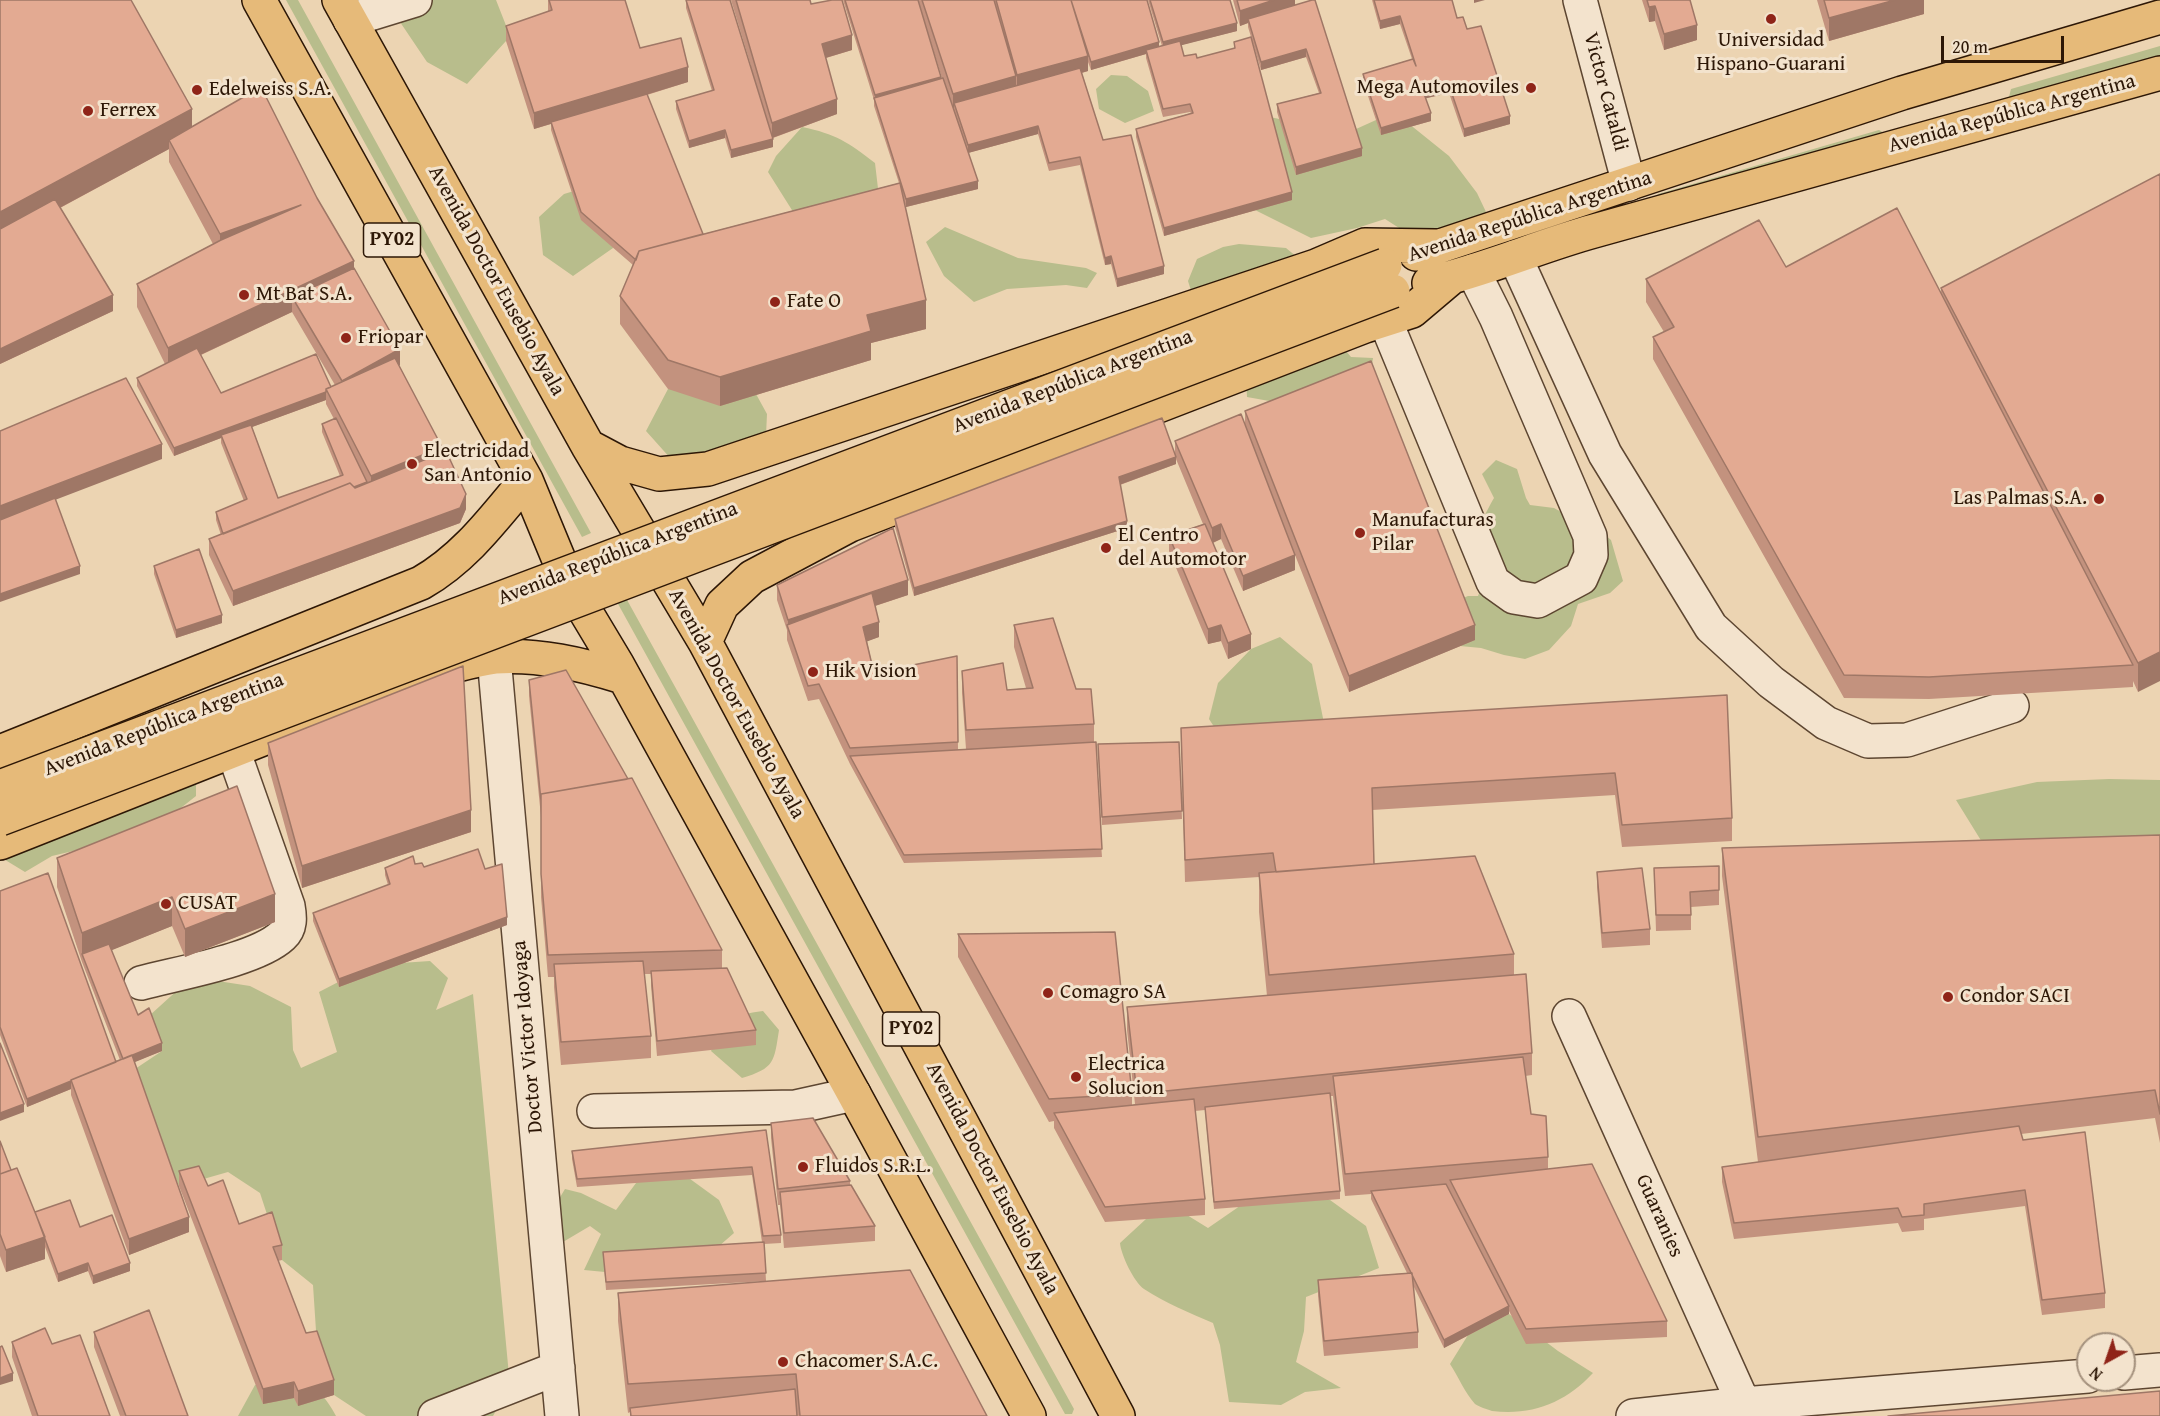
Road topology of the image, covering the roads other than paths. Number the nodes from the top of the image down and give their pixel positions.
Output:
1 (259, 0) edge
2 (415, 0) edge
3 (1580, 0) edge
4 (345, 10) edge
5 (2160, 17) edge
6 (2160, 73) edge
7 (1902, 93) junction
8 (1913, 140) junction
9 (1629, 184) junction
10 (1436, 246) junction
11 (1515, 257) junction
12 (1462, 274) junction
13 (1388, 292) junction
14 (588, 446) junction
15 (526, 480) junction
16 (705, 642) junction
17 (494, 657) junction
18 (623, 676) junction
19 (2012, 706) dead end
20 (233, 750) junction
21 (0, 752) edge
22 (0, 787) edge
23 (0, 819) edge
24 (0, 843) edge
25 (141, 983) dead end
26 (1569, 1016) dead end
27 (854, 1094) junction
28 (594, 1111) dead end
29 (558, 1368) junction
30 (2160, 1370) edge
31 (2136, 1372) edge
32 (2076, 1377) edge
33 (1746, 1410) edge
34 (435, 1416) edge
35 (562, 1416) edge
36 (1029, 1416) edge
37 (1118, 1416) edge
38 (1633, 1416) edge

1 - 15 highway, PY02
2 - 4 street
3 - 9 street, Victor Cataldi
4 - 14 highway, Avenida Doctor Eusebio Ayala / PY02
5 - 7 highway, Avenida República Argentina
6 - 8 highway, Avenida República Argentina
7 - 8 highway
7 - 9 highway, Avenida República Argentina
8 - 11 highway, Avenida República Argentina
9 - 10 highway, Avenida República Argentina
10 - 13 highway, Avenida República Argentina
10 - 14 highway
11 - 12 highway, Avenida República Argentina
11 - 19 street
12 - 13 highway, Avenida República Argentina
12 - 13 street
13 - 16 highway
13 - 22 highway, Avenida República Argentina, bridge
13 - 23 highway, Avenida República Argentina, bridge
14 - 16 highway, Avenida Doctor Eusebio Ayala / PY02
15 - 18 highway, PY02
15 - 21 highway
16 - 37 highway, Avenida Doctor Eusebio Ayala / PY02
17 - 18 highway
17 - 20 highway
17 - 29 street, Doctor Victor Idoyaga
18 - 27 highway, PY02
20 - 24 highway
20 - 25 street
26 - 33 street, Guaranies
27 - 28 street
27 - 36 highway, PY02
29 - 34 street
29 - 35 street, Doctor Victor Idoyaga
30 - 31 street
32 - 33 street
33 - 38 street

